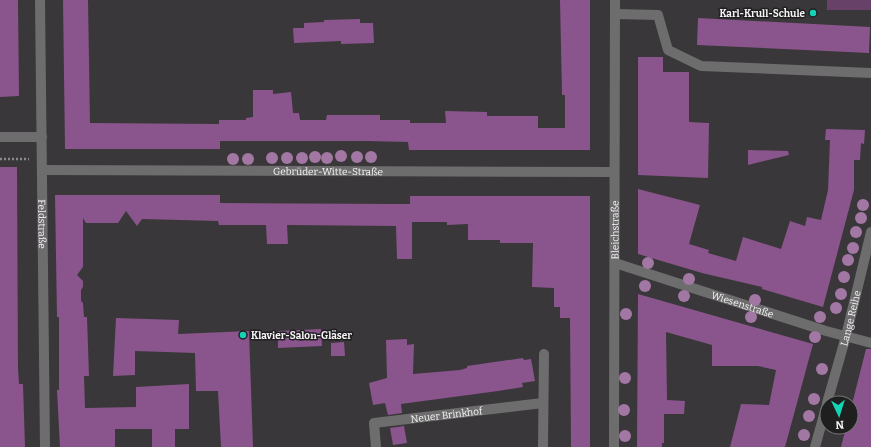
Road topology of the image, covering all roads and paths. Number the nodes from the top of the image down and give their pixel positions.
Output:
1 (40, 0) edge
2 (615, 0) edge
3 (615, 14) junction
4 (871, 73) edge
5 (0, 137) edge
6 (42, 137) junction
7 (42, 158) junction
8 (0, 160) edge
9 (42, 170) junction
10 (613, 172) junction
11 (871, 232) edge
12 (615, 263) junction
13 (846, 336) junction
14 (871, 343) edge
15 (544, 354) dead end
16 (830, 395) edge
17 (543, 403) junction
18 (819, 433) edge
19 (45, 447) edge
20 (376, 447) edge
21 (543, 447) edge
22 (614, 447) edge
23 (815, 447) edge

1 - 6 street, Feldstraße
2 - 3 street, Bleichstraße
3 - 4 street
3 - 10 street, Bleichstraße
5 - 6 street
6 - 7 street, Feldstraße
7 - 8 path
7 - 9 street, Feldstraße
9 - 10 street, Gebrüder-Witte-Straße
9 - 19 street, Feldstraße
10 - 12 street, Bleichstraße
11 - 13 street, Lange Reihe
12 - 13 street, Wiesenstraße
12 - 22 street, Bleichstraße
13 - 14 street, Wiesenstraße
13 - 16 street, Lange Reihe
15 - 17 street
17 - 20 street, Neuer Brinkhof
17 - 21 street
18 - 23 street, Lange Reihe

